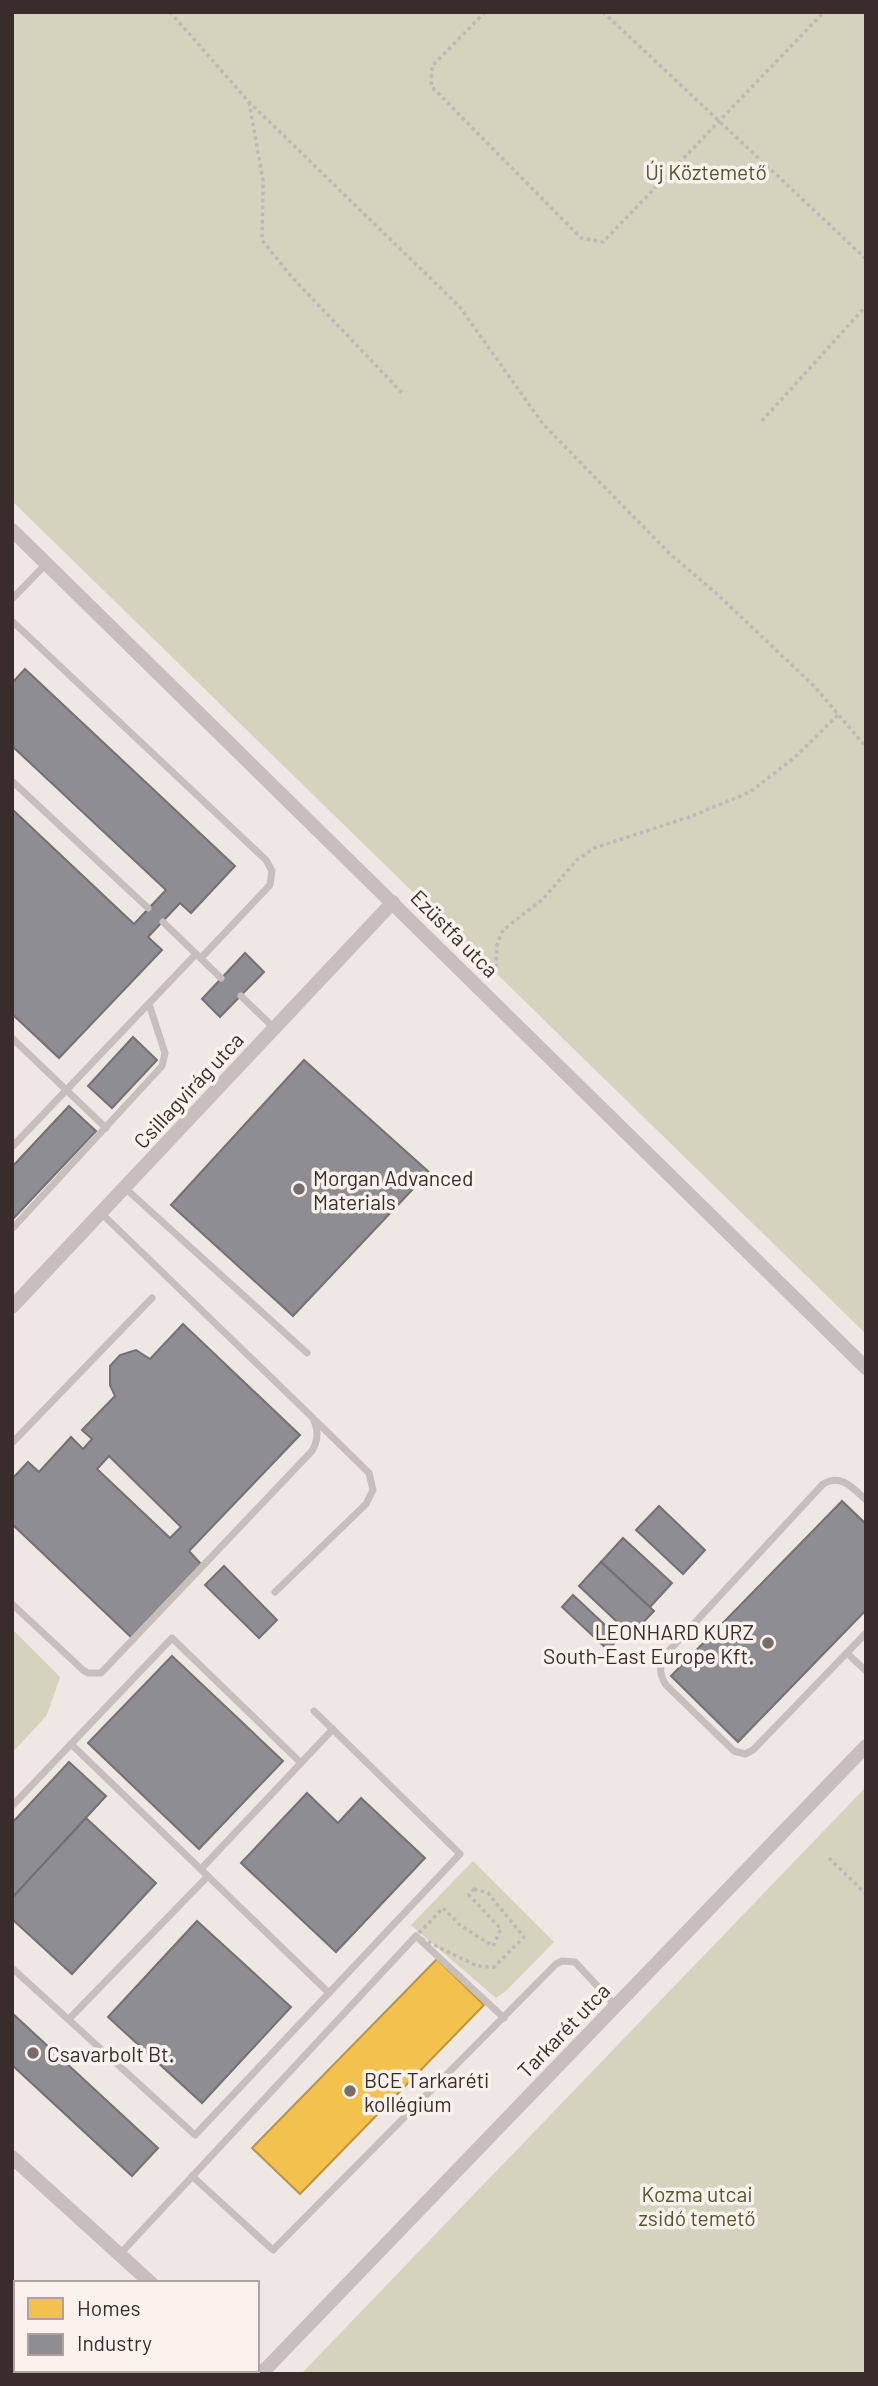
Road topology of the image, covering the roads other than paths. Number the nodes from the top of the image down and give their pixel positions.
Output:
1 (12, 530) edge
2 (47, 563) junction
3 (12, 599) edge
4 (12, 621) edge
5 (12, 781) edge
6 (393, 902) junction
7 (148, 908) dead end
8 (163, 922) dead end
9 (199, 956) junction
10 (221, 978) dead end
11 (241, 996) dead end
12 (149, 1004) junction
13 (275, 1028) junction
14 (12, 1038) edge
15 (67, 1090) junction
16 (106, 1128) junction
17 (12, 1147) edge
18 (125, 1188) junction
19 (101, 1213) junction
20 (12, 1229) edge
21 (152, 1298) dead end
22 (12, 1307) edge
23 (307, 1353) dead end
24 (866, 1368) edge
25 (313, 1418) junction
26 (12, 1443) edge
27 (866, 1500) edge
28 (275, 1592) dead end
29 (12, 1604) edge
30 (866, 1633) edge
31 (847, 1653) junction
32 (866, 1671) edge
33 (314, 1711) dead end
34 (332, 1729) junction
35 (71, 1744) junction
36 (866, 1746) edge
37 (301, 1763) junction
38 (12, 1807) edge
39 (201, 1869) junction
40 (208, 1876) junction
41 (12, 1968) edge
42 (329, 1993) junction
43 (615, 2005) junction
44 (504, 2018) junction
45 (69, 2020) junction
46 (15, 2164) edge
47 (192, 2176) junction
48 (120, 2254) junction
49 (149, 2281) edge
50 (261, 2374) edge

1 - 2 street, Ezüstfa utca
2 - 3 lane
2 - 6 street, Ezüstfa utca
4 - 9 lane
5 - 7 lane
6 - 13 street, Csillagvirág utca
6 - 24 street, Ezüstfa utca
8 - 9 lane
9 - 10 lane
9 - 12 lane
11 - 13 lane
12 - 15 lane
12 - 16 lane
13 - 18 street, Csillagvirág utca
14 - 15 lane
15 - 16 lane
15 - 17 lane
16 - 20 lane
18 - 19 street, Csillagvirág utca
18 - 23 lane
19 - 22 street, Csillagvirág utca
19 - 25 lane
21 - 26 lane
25 - 28 lane
25 - 29 lane
27 - 31 lane
30 - 31 lane
31 - 32 lane
33 - 34 lane
34 - 37 lane
34 - 42 lane
35 - 37 lane
35 - 38 lane
35 - 39 lane
36 - 43 street, Tarkarét utca
37 - 39 lane
39 - 40 lane
40 - 42 lane
40 - 45 lane
41 - 45 lane
42 - 45 lane
43 - 44 lane
43 - 50 street, Tarkarét utca
44 - 47 lane
44 - 47 lane
46 - 48 street
47 - 48 lane
48 - 49 street

